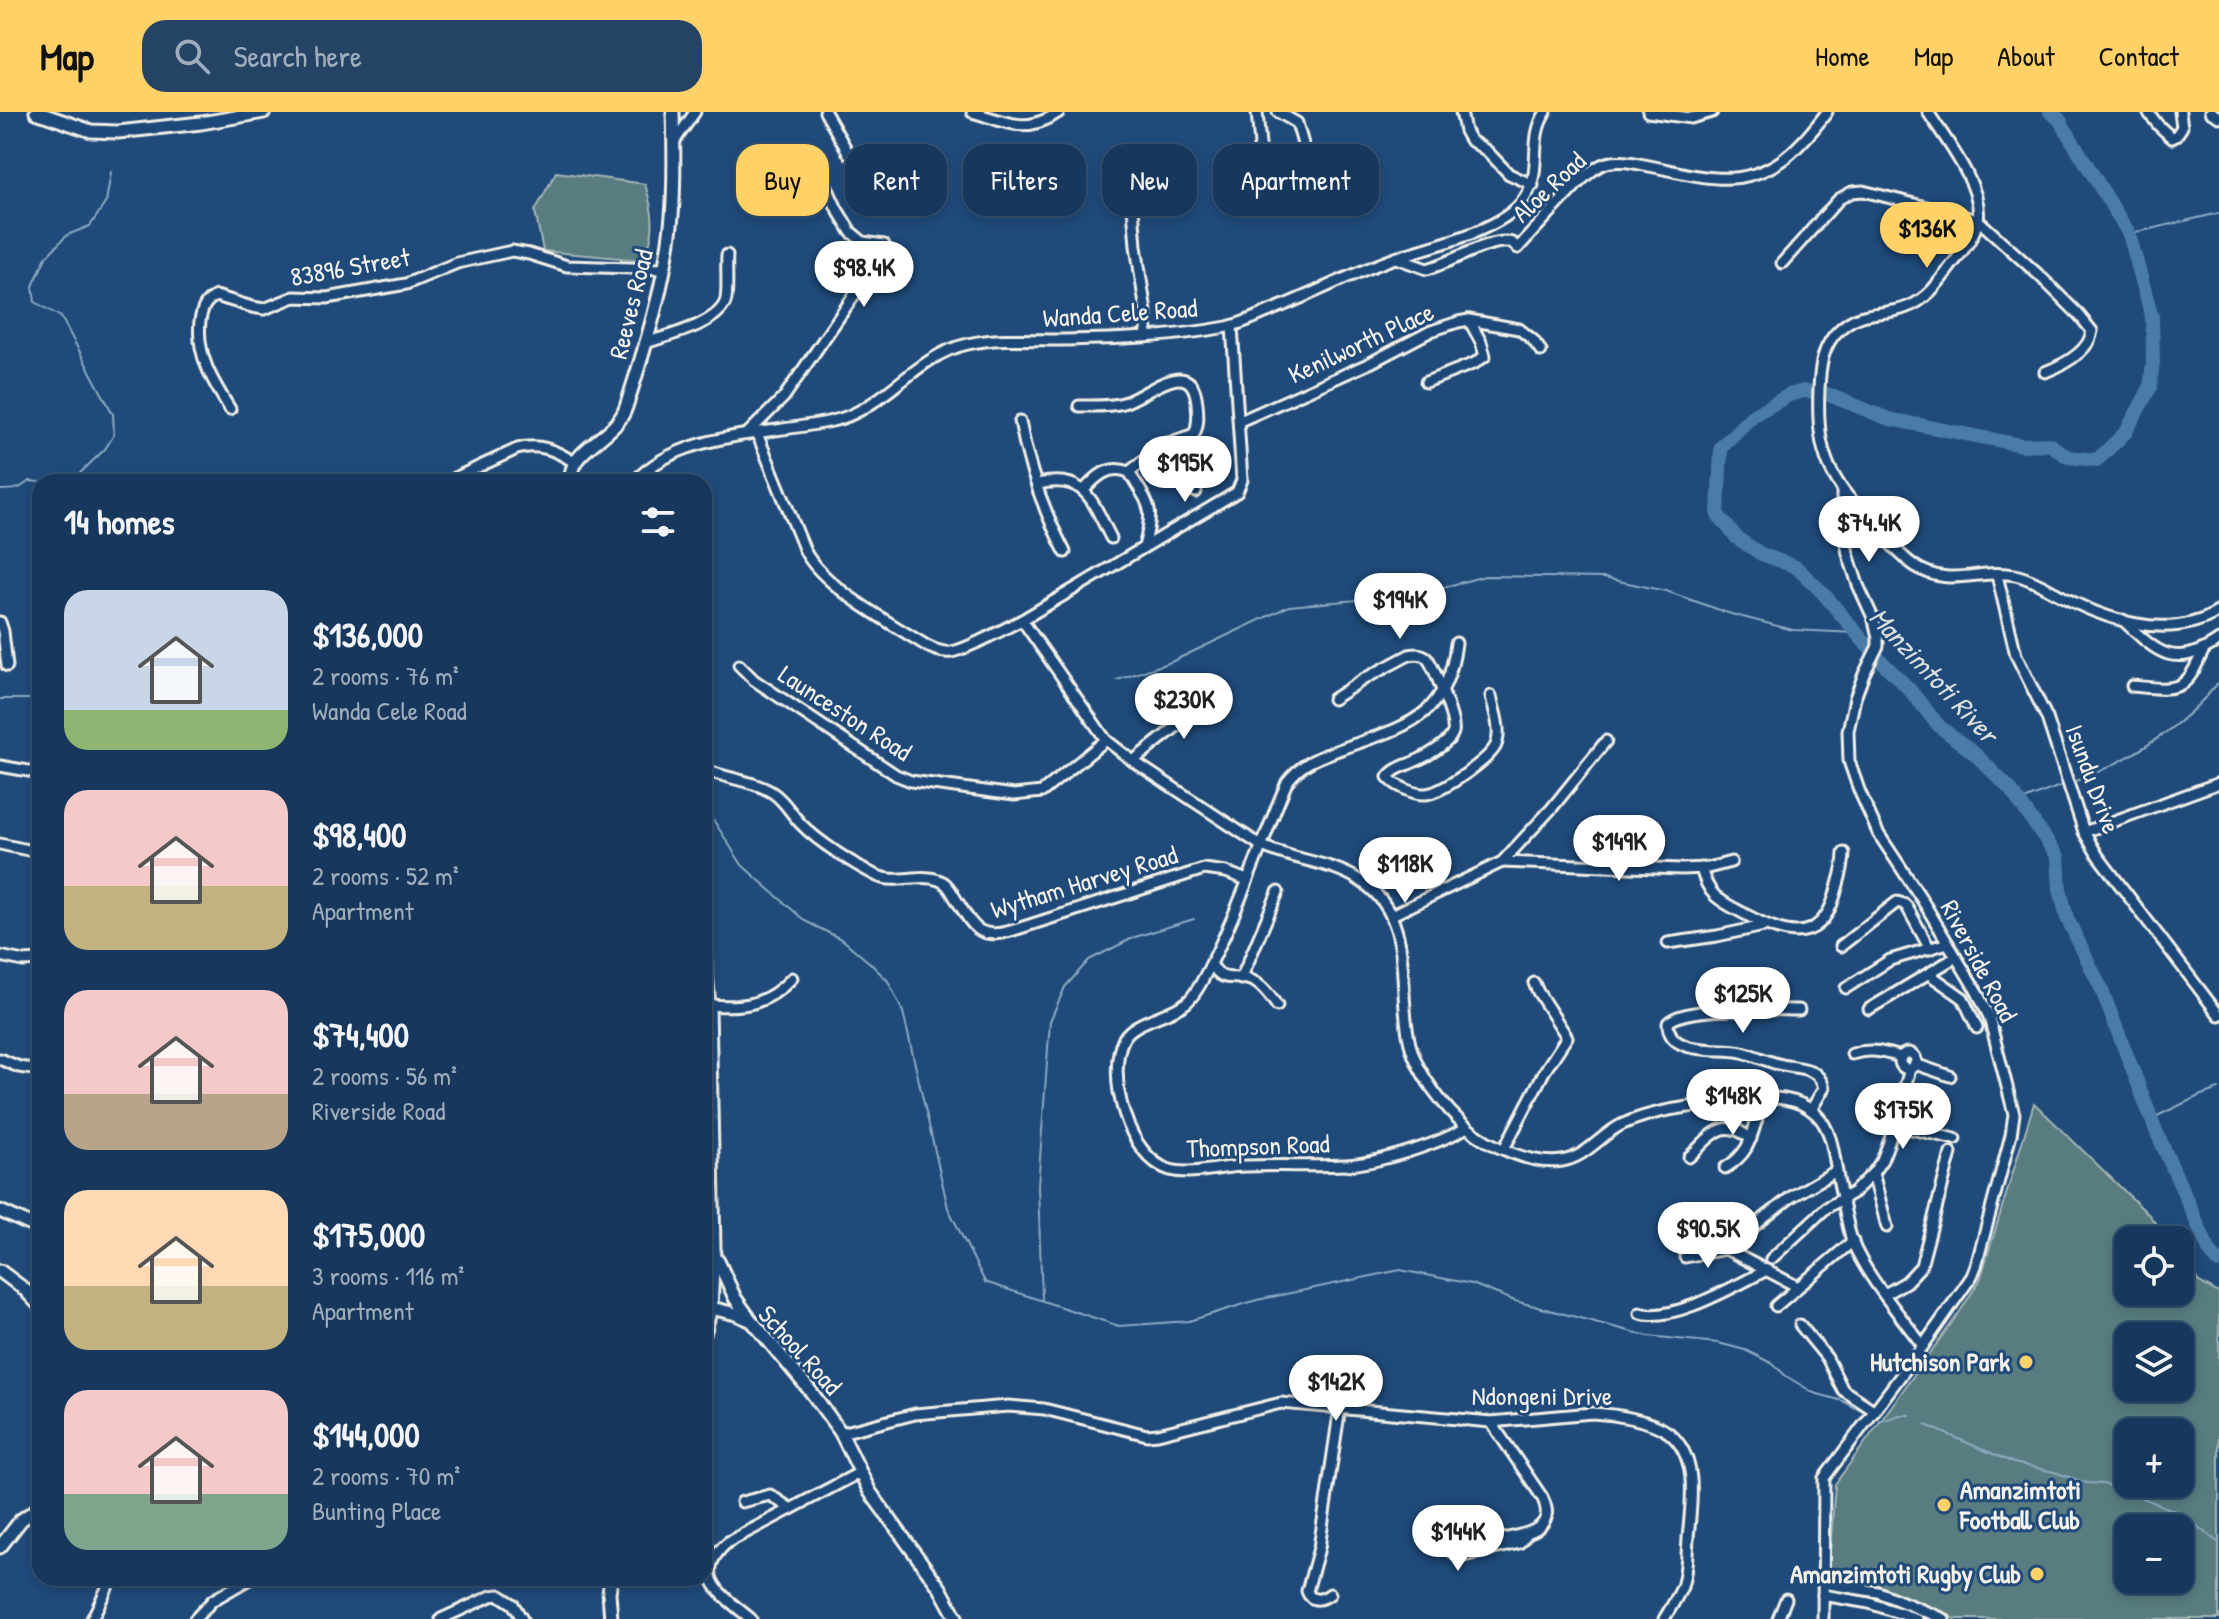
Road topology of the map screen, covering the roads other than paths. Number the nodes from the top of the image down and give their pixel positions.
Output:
1 (36, 112) edge
2 (264, 112) edge
3 (675, 112) edge
4 (825, 112) edge
5 (972, 112) edge
6 (1059, 112) edge
7 (1257, 112) edge
8 (1278, 112) edge
9 (1461, 112) edge
10 (1546, 112) edge
11 (1648, 112) edge
12 (1712, 112) edge
13 (1827, 112) edge
14 (1928, 112) edge
15 (2148, 112) edge
16 (2180, 112) edge
17 (2210, 112) edge
18 (694, 113) edge
19 (214, 116) edge
20 (2219, 117) edge
21 (674, 142) junction
22 (1260, 144) edge
23 (1303, 144) edge
24 (845, 147) edge
25 (1533, 185) junction
26 (829, 191) edge
27 (1134, 216) edge
28 (1978, 220) junction
29 (727, 255) dead end
30 (1396, 258) junction
31 (1782, 263) dead end
32 (664, 269) junction
33 (1469, 320) junction
34 (1232, 326) junction
35 (1147, 336) junction
36 (645, 343) junction
37 (1541, 351) dead end
38 (2045, 372) dead end
39 (1426, 382) dead end
40 (1079, 406) dead end
41 (230, 409) dead end
42 (1020, 421) dead end
43 (1240, 421) junction
44 (752, 432) junction
45 (1167, 443) junction
46 (574, 462) junction
47 (1129, 472) junction
48 (463, 474) edge
49 (572, 474) edge
50 (643, 474) edge
51 (1038, 484) junction
52 (1084, 490) junction
53 (1842, 490) junction
54 (1196, 492) dead end
55 (1111, 538) dead end
56 (1144, 547) junction
57 (1065, 552) dead end
58 (1997, 575) junction
59 (2219, 611) edge
60 (1022, 620) junction
61 (2123, 620) junction
62 (0, 622) edge
63 (2219, 640) edge
64 (1456, 643) dead end
65 (2204, 650) junction
66 (739, 665) dead end
67 (7, 666) dead end
68 (2132, 686) dead end
69 (1442, 694) junction
70 (1215, 696) dead end
71 (1491, 696) dead end
72 (1333, 699) dead end
73 (1106, 740) junction
74 (1606, 741) dead end
75 (1133, 761) junction
76 (0, 766) edge
77 (32, 772) edge
78 (712, 772) edge
79 (2219, 783) edge
80 (2084, 832) junction
81 (0, 844) edge
82 (1260, 845) junction
83 (32, 850) edge
84 (1844, 853) dead end
85 (1502, 862) junction
86 (1731, 862) dead end
87 (1701, 868) junction
88 (1247, 880) junction
89 (1278, 892) dead end
90 (1392, 915) junction
91 (1764, 926) junction
92 (1668, 943) dead end
93 (1948, 943) junction
94 (1841, 946) dead end
95 (1930, 949) junction
96 (0, 956) edge
97 (1956, 957) junction
98 (32, 960) edge
99 (1211, 964) junction
100 (1929, 974) junction
101 (792, 978) dead end
102 (1241, 979) junction
103 (1534, 983) dead end
104 (1846, 988) dead end
105 (712, 1005) edge
106 (1277, 1006) dead end
107 (1869, 1009) dead end
108 (1799, 1010) dead end
109 (2219, 1015) edge
110 (1977, 1028) dead end
111 (1852, 1054) dead end
112 (0, 1059) edge
113 (1913, 1066) junction
114 (32, 1069) edge
115 (1950, 1076) dead end
116 (1732, 1102) junction
117 (1811, 1110) junction
118 (1757, 1119) dead end
119 (1894, 1125) junction
120 (1467, 1127) junction
121 (1735, 1128) junction
122 (1751, 1139) junction
123 (1955, 1139) dead end
124 (1504, 1149) junction
125 (1951, 1153) dead end
126 (1689, 1157) dead end
127 (1725, 1168) dead end
128 (1836, 1171) junction
129 (1873, 1173) junction
130 (712, 1196) edge
131 (1842, 1199) junction
132 (0, 1211) edge
133 (32, 1225) edge
134 (1680, 1225) dead end
135 (1887, 1227) dead end
136 (1748, 1231) dead end
137 (1853, 1241) junction
138 (714, 1249) junction
139 (1726, 1249) junction
140 (1685, 1257) dead end
141 (1771, 1259) dead end
142 (1767, 1270) junction
143 (0, 1271) edge
144 (1798, 1287) junction
145 (1885, 1294) junction
146 (712, 1297) edge
147 (32, 1298) edge
148 (1776, 1306) dead end
149 (712, 1308) edge
150 (1640, 1313) dead end
151 (752, 1321) junction
152 (1800, 1325) dead end
153 (1923, 1346) junction
154 (1340, 1407) junction
155 (1875, 1411) junction
156 (1491, 1422) junction
157 (841, 1433) junction
158 (859, 1473) junction
159 (742, 1502) dead end
160 (791, 1509) junction
161 (32, 1512) edge
162 (1526, 1535) junction
163 (0, 1547) edge
164 (712, 1560) edge
165 (712, 1579) edge
166 (1823, 1583) junction
167 (108, 1586) edge
168 (237, 1586) edge
169 (610, 1586) edge
170 (1330, 1594) dead end
171 (1823, 1595) junction
172 (1786, 1599) dead end
173 (1849, 1599) junction
174 (1823, 1614) edge
175 (92, 1619) edge
176 (195, 1619) edge
177 (441, 1619) edge
178 (522, 1619) edge
179 (611, 1619) edge
180 (751, 1619) edge
181 (957, 1619) edge
182 (1664, 1619) edge
183 (1778, 1619) edge
184 (1917, 1619) edge
185 (1944, 1619) edge

1 - 19 street
2 - 19 street
3 - 18 street
3 - 21 street, Reeves Road
4 - 24 street
5 - 6 street
7 - 22 street
8 - 23 street
9 - 25 street
10 - 25 street
11 - 12 street
13 - 30 street, Aloe Road
14 - 28 street
15 - 16 street
17 - 20 street
18 - 21 street
21 - 32 street, Reeves Road
25 - 30 street, Wanda Cele Road
26 - 44 street
27 - 35 street
28 - 31 street
28 - 38 street
28 - 53 street
29 - 36 street
30 - 34 street, Wanda Cele Road
32 - 36 street, Reeves Road
32 - 41 street, 83896 Street
33 - 37 street, Kenilworth Place
33 - 39 street
33 - 43 street, Kenilworth Place
34 - 35 street, Wanda Cele Road
34 - 43 street
35 - 44 street, Wanda Cele Road
36 - 46 street, Reeves Road
40 - 45 street
42 - 51 street
43 - 56 street
44 - 50 street, Wanda Cele Road
44 - 60 street
45 - 47 street
45 - 54 street
46 - 48 street
46 - 49 street
47 - 52 street
47 - 56 street
51 - 52 street
51 - 57 street
52 - 55 street
53 - 58 street
53 - 93 street, Riverside Road
56 - 60 street
58 - 61 street
58 - 80 street, Isundu Drive
59 - 61 street
60 - 73 street
61 - 65 street
62 - 67 street
63 - 65 street
64 - 69 street
65 - 68 street
66 - 73 street, Launceston Road
69 - 71 street
69 - 72 street
69 - 82 street, Thompson Road
70 - 75 street
73 - 75 street
74 - 85 street
75 - 82 street
76 - 77 street
78 - 88 street, Wytham Harvey Road
79 - 80 street
80 - 109 street, Isundu Drive
81 - 83 street
82 - 88 street, Thompson Road
82 - 90 street
84 - 91 street
85 - 87 street
85 - 90 street
86 - 87 street
87 - 91 street
88 - 99 street, Thompson Road
89 - 102 street
90 - 120 street
91 - 92 street
93 - 95 street
93 - 97 street, Riverside Road
94 - 95 street
95 - 104 street
96 - 98 street
97 - 100 street
97 - 153 street, Riverside Road
99 - 102 street
99 - 120 street, Thompson Road
100 - 107 street
100 - 110 street
101 - 105 street
102 - 106 street
103 - 124 street
108 - 117 street
111 - 113 street
112 - 114 street
113 - 115 street
113 - 119 street
116 - 117 street
116 - 121 street
116 - 124 street
117 - 128 street
118 - 122 street
119 - 123 street
119 - 129 street
120 - 124 street
121 - 122 street
121 - 126 street
122 - 127 street
125 - 145 street
128 - 131 street
128 - 136 street
129 - 131 street
129 - 135 street
130 - 138 street
131 - 137 street
131 - 141 street
132 - 133 street
134 - 139 street
137 - 144 street
137 - 145 street
138 - 146 street
138 - 151 street
139 - 140 street
139 - 142 street
142 - 144 street
142 - 150 street
143 - 147 street
144 - 148 street
145 - 153 street
149 - 151 street, School Road
151 - 157 street, School Road
152 - 155 street
153 - 155 street, Riverside Road
154 - 156 street, Ndongeni Drive
154 - 157 street, Ndongeni Drive
154 - 170 street
155 - 166 street, Riverside Road
156 - 162 street
156 - 182 street, Ndongeni Drive
157 - 158 street, School Road
158 - 160 street
158 - 181 street, School Road
159 - 160 street
160 - 164 street
161 - 163 street
162 - 162 street
165 - 180 street
166 - 171 street, Riverside Road
166 - 185 street
167 - 175 street
168 - 176 street
169 - 179 street
171 - 173 street
171 - 174 street, Riverside Road
172 - 183 street
173 - 174 street
173 - 184 street
177 - 178 street

